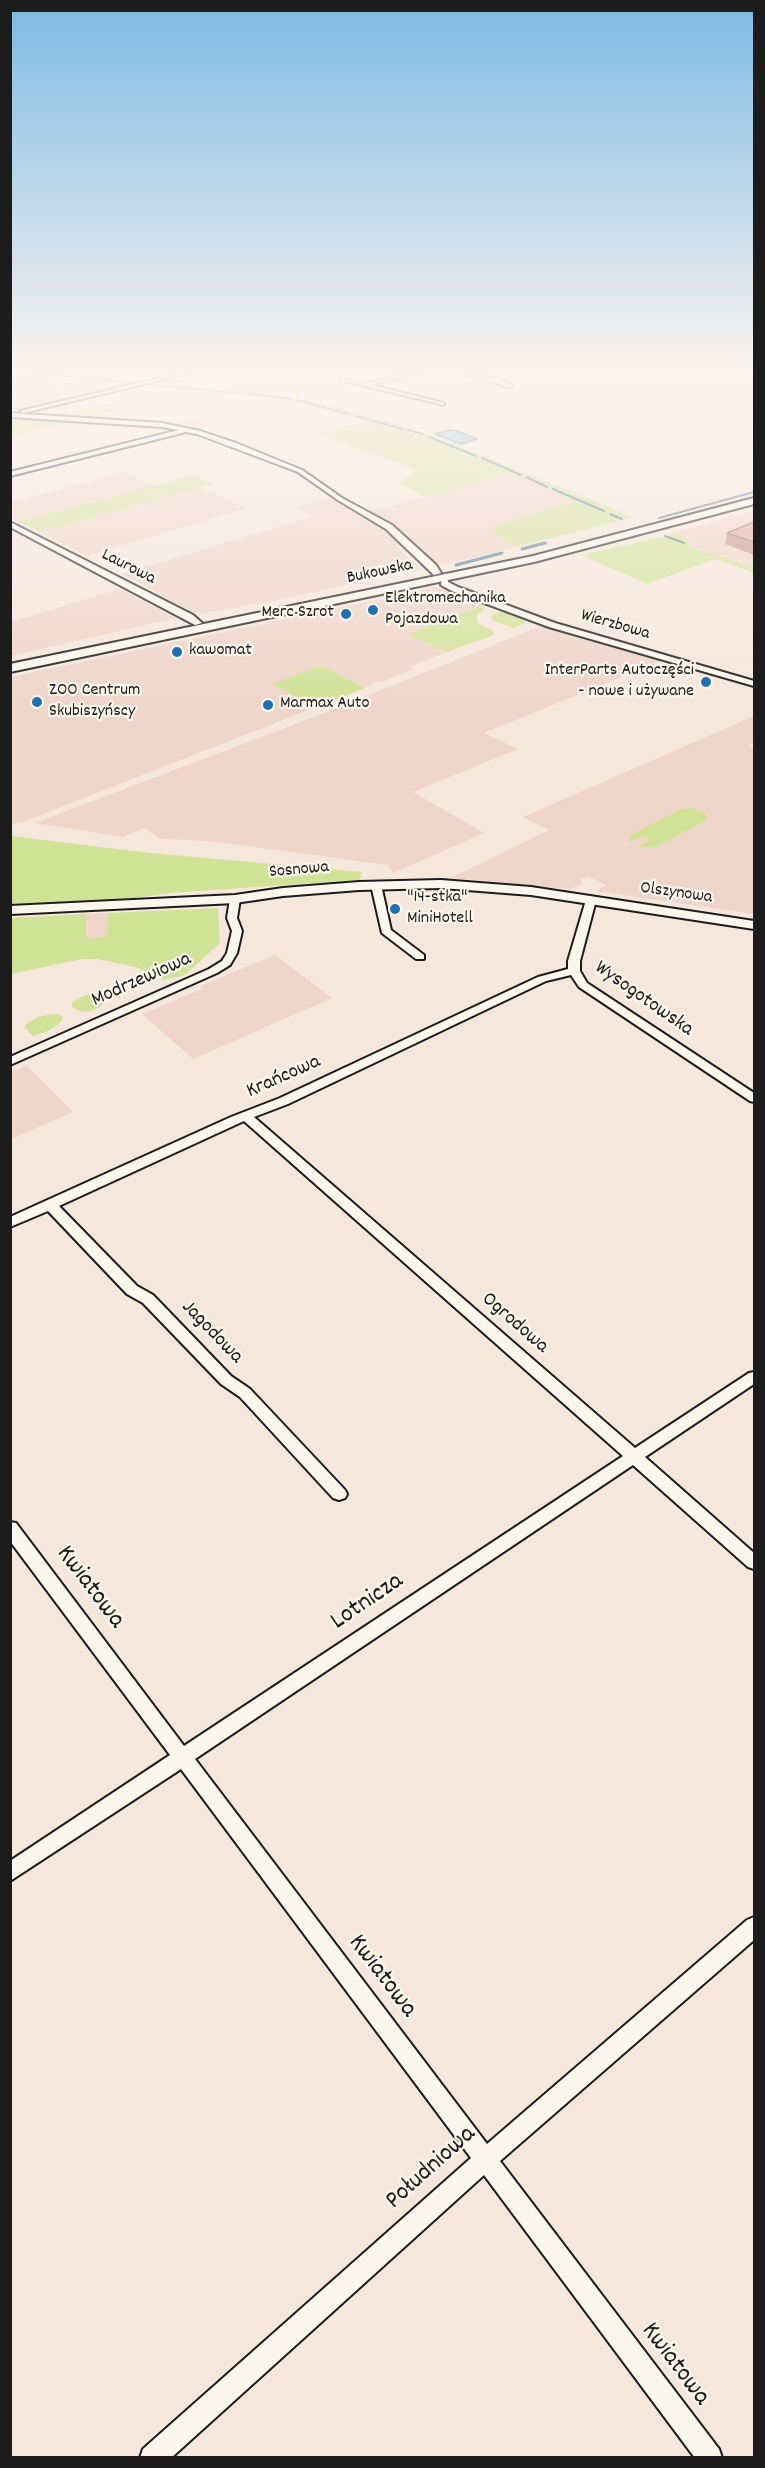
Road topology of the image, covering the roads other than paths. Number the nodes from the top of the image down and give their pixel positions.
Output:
1 (317, 483) edge
2 (754, 496) edge
3 (754, 501) edge
4 (10, 524) edge
5 (467, 573) junction
6 (441, 575) junction
7 (459, 583) junction
8 (468, 593) junction
9 (198, 623) junction
10 (10, 662) edge
11 (10, 668) edge
12 (754, 684) edge
13 (376, 885) junction
14 (235, 899) junction
15 (591, 900) junction
16 (10, 910) edge
17 (754, 925) edge
18 (420, 957) dead end
19 (574, 971) junction
20 (10, 1062) edge
21 (754, 1098) edge
22 (247, 1117) junction
23 (50, 1205) junction
24 (10, 1223) edge
25 (754, 1377) edge
26 (634, 1457) junction
27 (339, 1494) dead end
28 (10, 1528) edge
29 (754, 1562) edge
30 (183, 1757) junction
31 (10, 1872) edge
32 (752, 1933) edge
33 (485, 2160) junction
34 (152, 2457) edge
35 (710, 2457) edge

1 - 6 street, Wierzbowa
2 - 6 main road, Bukowska
3 - 5 main road, Bukowska
4 - 9 street, Laurowa
5 - 6 main road, Bukowska
5 - 7 street
6 - 7 street, Wierzbowa
6 - 8 street, Wierzbowa
6 - 9 main road, Bukowska
6 - 11 main road, Bukowska
7 - 8 street, Wierzbowa
8 - 12 street, Wierzbowa
9 - 10 main road, Bukowska
13 - 14 street, Sosnowa
13 - 15 street, Sosnowa
13 - 18 street
14 - 16 street, Sosnowa
14 - 20 street, Modrzewiowa
15 - 17 street, Olszynowa
15 - 19 street, Wysogotowska
19 - 21 street, Wysogotowska
19 - 22 street, Krańcowa
22 - 23 street, Krańcowa
22 - 26 street, Ogrodowa
23 - 24 street, Krańcowa
23 - 27 street, Jagodowa
25 - 26 street, Lotnicza
26 - 29 street, Ogrodowa
26 - 30 street, Lotnicza
28 - 30 street, Kwiatowa
30 - 31 street, Lotnicza
30 - 33 street, Kwiatowa
32 - 33 street, Południowa
33 - 34 street, Południowa
33 - 35 street, Kwiatowa

